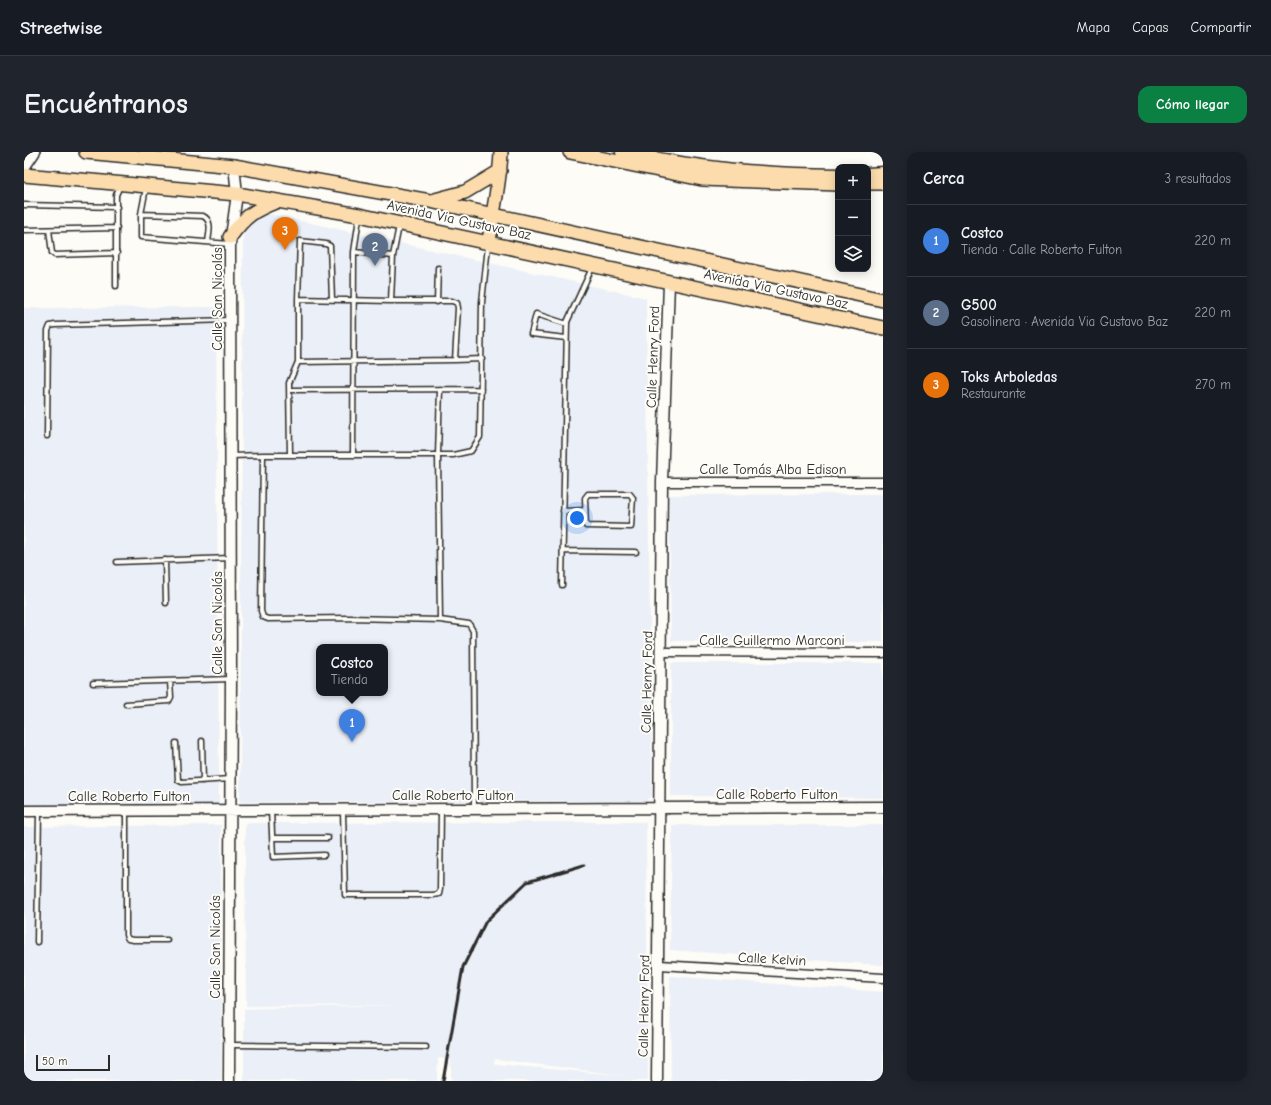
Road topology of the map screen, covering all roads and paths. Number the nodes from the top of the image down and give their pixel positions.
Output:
1 (34, 152) edge
2 (86, 152) edge
3 (91, 152) edge
4 (501, 152) edge
5 (570, 152) edge
6 (623, 152) edge
7 (24, 166) edge
8 (234, 166) junction
9 (500, 171) junction
10 (883, 174) edge
11 (24, 175) edge
12 (871, 175) edge
13 (835, 176) edge
14 (871, 183) edge
15 (883, 183) edge
16 (122, 184) junction
17 (835, 184) edge
18 (146, 186) junction
19 (237, 194) junction
20 (279, 201) junction
21 (430, 201) junction
22 (24, 205) edge
23 (116, 207) junction
24 (492, 213) junction
25 (141, 214) junction
26 (359, 215) junction
27 (400, 224) junction
28 (117, 228) junction
29 (24, 230) edge
30 (49, 230) junction
31 (230, 241) junction
32 (208, 242) junction
33 (489, 243) junction
34 (354, 252) junction
35 (117, 253) junction
36 (393, 256) junction
37 (593, 266) junction
38 (438, 268) dead end
39 (669, 282) junction
40 (116, 286) dead end
41 (298, 299) junction
42 (332, 300) junction
43 (354, 300) junction
44 (883, 300) edge
45 (391, 301) junction
46 (437, 302) junction
47 (231, 320) junction
48 (567, 324) junction
49 (883, 328) edge
50 (566, 338) junction
51 (482, 359) junction
52 (354, 360) junction
53 (455, 360) junction
54 (298, 362) junction
55 (481, 388) junction
56 (440, 389) junction
57 (290, 390) junction
58 (353, 390) junction
59 (47, 436) dead end
60 (263, 455) junction
61 (290, 455) junction
62 (353, 455) junction
63 (438, 455) junction
64 (232, 456) junction
65 (662, 482) junction
66 (883, 482) edge
67 (586, 510) junction
68 (563, 511) junction
69 (563, 551) junction
70 (636, 552) dead end
71 (231, 558) junction
72 (165, 560) junction
73 (117, 562) dead end
74 (562, 585) dead end
75 (166, 603) dead end
76 (440, 620) junction
77 (661, 652) junction
78 (883, 653) edge
79 (232, 679) junction
80 (170, 680) junction
81 (93, 683) dead end
82 (126, 704) dead end
83 (202, 741) dead end
84 (176, 743) dead end
85 (230, 779) junction
86 (203, 781) junction
87 (883, 807) edge
88 (660, 808) junction
89 (441, 809) junction
90 (474, 809) junction
91 (126, 810) junction
92 (230, 810) junction
93 (271, 810) junction
94 (343, 810) junction
95 (24, 811) edge
96 (39, 811) junction
97 (272, 838) junction
98 (328, 838) dead end
99 (324, 855) dead end
100 (167, 940) dead end
101 (37, 942) dead end
102 (659, 965) junction
103 (883, 978) edge
104 (229, 1045) junction
105 (426, 1047) dead end
106 (229, 1081) edge
107 (657, 1081) edge

1 - 7 main road
2 - 3 main road, Avenida Via Gustavo Baz
3 - 8 main road, Avenida Via Gustavo Baz
4 - 9 main road
5 - 17 main road
6 - 13 highway
8 - 19 street, Calle San Nicolás
8 - 21 main road, Avenida Via Gustavo Baz
9 - 21 main road
9 - 24 main road
10 - 12 highway
11 - 16 main road, Avenida Via Gustavo Baz
14 - 15 main road
16 - 18 main road, Avenida Via Gustavo Baz
16 - 23 lane
18 - 19 main road, Avenida Via Gustavo Baz
18 - 25 lane
19 - 20 main road, Avenida Via Gustavo Baz
19 - 31 street, Calle San Nicolás
20 - 26 main road, Avenida Via Gustavo Baz
20 - 31 main road
21 - 24 main road, Avenida Via Gustavo Baz
22 - 23 lane
23 - 28 lane
24 - 33 main road
24 - 44 main road, Avenida Via Gustavo Baz
25 - 32 lane
25 - 32 lane
26 - 27 main road, Avenida Via Gustavo Baz
26 - 34 lane
27 - 33 main road, Avenida Via Gustavo Baz
27 - 36 lane
28 - 30 lane
28 - 35 lane
29 - 30 lane
30 - 35 lane
31 - 32 lane
31 - 47 street, Calle San Nicolás
33 - 37 main road, Avenida Via Gustavo Baz
33 - 51 lane
34 - 36 lane
34 - 43 lane
35 - 40 lane
36 - 45 lane
37 - 39 main road, Avenida Via Gustavo Baz
37 - 48 lane
38 - 46 lane
39 - 49 main road, Avenida Via Gustavo Baz
39 - 65 street, Calle Henry Ford
41 - 42 lane
41 - 42 lane
41 - 54 lane
42 - 43 lane
43 - 45 lane
43 - 52 lane
45 - 46 lane
46 - 53 lane
47 - 59 lane
47 - 64 street, Calle San Nicolás
48 - 50 lane
48 - 50 lane
50 - 68 lane
51 - 53 lane
51 - 55 lane
52 - 53 lane
52 - 54 lane
52 - 58 lane
54 - 57 lane
55 - 56 lane
55 - 63 lane
56 - 58 lane
56 - 63 lane
57 - 58 lane
57 - 61 lane
58 - 62 lane
60 - 61 lane
60 - 64 lane
60 - 76 lane
61 - 62 lane
62 - 63 lane
63 - 76 lane
64 - 71 street, Calle San Nicolás
65 - 66 street, Calle Tomás Alba Edison
65 - 77 street, Calle Henry Ford
67 - 67 lane
67 - 68 lane
68 - 69 lane
69 - 70 lane
69 - 74 lane
71 - 72 lane
71 - 79 street, Calle San Nicolás
72 - 73 lane
72 - 75 lane
76 - 90 lane
77 - 78 street, Calle Guillermo Marconi
77 - 88 street, Calle Henry Ford
79 - 80 lane
79 - 85 street, Calle San Nicolás
80 - 81 lane
80 - 82 lane
83 - 86 lane
84 - 86 lane
85 - 86 lane
85 - 92 street, Calle San Nicolás
87 - 88 street, Calle Roberto Fulton
88 - 90 street, Calle Roberto Fulton
88 - 102 street, Calle Henry Ford
89 - 90 street, Calle Roberto Fulton
89 - 94 street, Calle Roberto Fulton
89 - 94 lane
91 - 92 street, Calle Roberto Fulton
91 - 96 street, Calle Roberto Fulton
91 - 100 lane
92 - 93 street, Calle Roberto Fulton
92 - 104 street, Calle San Nicolás
93 - 94 street, Calle Roberto Fulton
93 - 97 lane
95 - 96 street, Calle Roberto Fulton
96 - 101 lane
97 - 98 lane
97 - 99 lane
102 - 103 street, Calle Kelvin
102 - 107 street, Calle Henry Ford
104 - 105 lane
104 - 106 street, Calle San Nicolás

